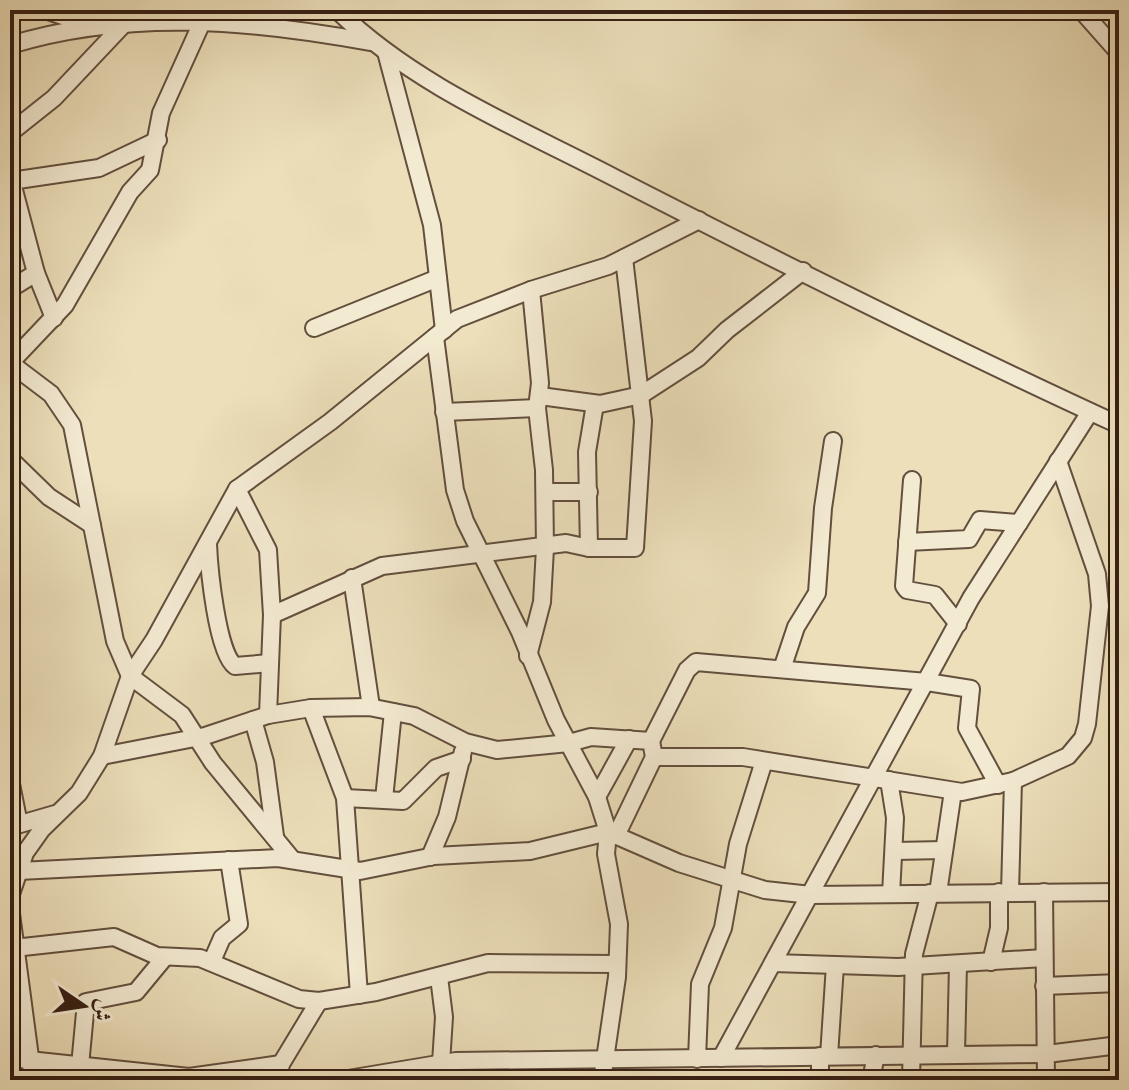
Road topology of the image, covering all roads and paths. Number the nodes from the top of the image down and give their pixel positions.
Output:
1 (45, 10) edge
2 (337, 10) edge
3 (1081, 10) edge
4 (203, 20) junction
5 (122, 26) junction
6 (98, 28) junction
7 (10, 45) edge
8 (379, 47) junction
9 (1119, 53) edge
10 (10, 133) edge
11 (158, 140) junction
12 (11, 178) edge
13 (699, 220) junction
14 (624, 258) junction
15 (803, 271) junction
16 (36, 273) junction
17 (438, 278) junction
18 (10, 289) edge
19 (531, 290) junction
20 (54, 318) junction
21 (314, 328) dead end
22 (440, 334) junction
23 (10, 363) edge
24 (641, 395) junction
25 (539, 402) junction
26 (595, 404) junction
27 (444, 412) junction
28 (1090, 412) junction
29 (1119, 425) edge
30 (833, 441) dead end
31 (10, 459) edge
32 (1058, 461) junction
33 (912, 480) dead end
34 (237, 489) junction
35 (545, 492) junction
36 (589, 492) junction
37 (1019, 523) junction
38 (92, 525) junction
39 (907, 542) junction
40 (208, 543) junction
41 (545, 548) junction
42 (589, 548) junction
43 (482, 555) junction
44 (352, 578) junction
45 (272, 615) junction
46 (958, 624) junction
47 (528, 656) junction
48 (270, 663) junction
49 (782, 669) junction
50 (130, 676) junction
51 (927, 682) junction
52 (371, 707) junction
53 (311, 708) junction
54 (393, 712) junction
55 (260, 718) junction
56 (199, 737) junction
57 (629, 739) junction
58 (569, 743) junction
59 (652, 749) junction
60 (464, 750) junction
61 (102, 756) junction
62 (764, 761) junction
63 (10, 779) edge
64 (882, 779) junction
65 (1005, 783) junction
66 (953, 791) junction
67 (597, 797) junction
68 (345, 798) junction
69 (384, 799) junction
70 (62, 812) junction
71 (15, 826) edge
72 (612, 834) junction
73 (275, 837) junction
74 (944, 850) junction
75 (895, 851) junction
76 (430, 857) junction
77 (292, 859) junction
78 (229, 860) junction
79 (352, 870) junction
80 (19, 871) junction
81 (730, 879) junction
82 (1005, 892) junction
83 (1044, 892) junction
84 (1119, 892) edge
85 (934, 893) junction
86 (891, 894) junction
87 (811, 895) junction
88 (10, 897) edge
89 (10, 913) edge
90 (14, 948) junction
91 (165, 957) junction
92 (1044, 958) junction
93 (212, 961) junction
94 (991, 962) junction
95 (773, 963) junction
96 (617, 964) junction
97 (958, 964) junction
98 (835, 965) junction
99 (914, 967) junction
100 (439, 977) junction
101 (1119, 983) edge
102 (1044, 986) junction
103 (359, 995) junction
104 (319, 1001) junction
105 (1119, 1045) edge
106 (956, 1054) junction
107 (1047, 1054) junction
108 (876, 1055) junction
109 (913, 1055) junction
110 (824, 1056) junction
111 (10, 1058) edge
112 (721, 1058) junction
113 (697, 1059) junction
114 (28, 1061) junction
115 (606, 1062) junction
116 (80, 1066) junction
117 (440, 1069) edge
118 (280, 1072) edge
119 (379, 1077) edge
120 (33, 1080) edge
121 (342, 1080) edge
122 (602, 1080) edge
123 (820, 1080) edge
124 (871, 1080) edge
125 (911, 1080) edge
126 (1046, 1080) edge

1 - 6 street
2 - 8 street
3 - 9 street
4 - 5 street
4 - 8 street
4 - 11 street
5 - 6 street
5 - 10 street
6 - 7 street
8 - 13 street
8 - 17 street
11 - 12 street
11 - 20 street
12 - 16 street
13 - 14 street
13 - 15 street
14 - 19 street
14 - 24 street
15 - 24 street
15 - 28 street
16 - 18 street
16 - 20 street
17 - 21 street
17 - 22 street
19 - 22 street
19 - 25 street
20 - 23 street
22 - 27 street
22 - 34 street
23 - 38 street
24 - 26 street
24 - 42 street
25 - 26 street
25 - 27 street
25 - 35 street
26 - 36 street
27 - 43 street
28 - 29 street
28 - 32 street
30 - 49 street
31 - 38 street
32 - 37 street
32 - 65 street
33 - 39 street
34 - 40 street
34 - 45 street
35 - 36 street
35 - 41 street
36 - 42 street
37 - 39 street
37 - 46 street
38 - 50 street
39 - 46 street
40 - 48 street
40 - 50 street
41 - 42 street
41 - 43 street
41 - 47 street
43 - 44 street
43 - 47 street
44 - 45 street
44 - 52 street
45 - 48 street
46 - 51 street
47 - 58 street
48 - 55 street
49 - 51 street
49 - 59 street
50 - 56 street
50 - 61 street
51 - 64 street
51 - 65 street
52 - 53 street
52 - 54 street
53 - 55 street
53 - 68 street
54 - 60 street
54 - 69 street
55 - 56 street
55 - 73 street
56 - 61 street
56 - 73 street
57 - 58 street
57 - 59 street
57 - 67 street
58 - 60 street
58 - 67 street
59 - 62 street
59 - 72 street
60 - 69 street
60 - 76 street
61 - 70 street
62 - 64 street
62 - 81 street
63 - 71 street
64 - 66 street
64 - 75 street
64 - 87 street
65 - 66 street
65 - 82 street
66 - 74 street
67 - 72 street
68 - 69 street
68 - 79 street
70 - 71 street
70 - 80 street
72 - 76 street
72 - 81 street
72 - 96 street
73 - 77 street
74 - 75 street
74 - 85 street
75 - 86 street
76 - 79 street
77 - 78 street
77 - 79 street
78 - 80 street
78 - 93 street
79 - 103 street
80 - 88 street
81 - 87 street
81 - 113 street
82 - 83 street
82 - 85 street
82 - 94 street
83 - 84 street
83 - 92 street
85 - 86 street
85 - 99 street
86 - 87 street
87 - 95 street
89 - 90 street
90 - 91 street
90 - 114 street
91 - 93 street
91 - 116 street
92 - 94 street
92 - 102 street
93 - 104 street
94 - 97 street
95 - 98 street
95 - 112 street
96 - 100 street
96 - 115 street
97 - 99 street
97 - 106 street
98 - 99 street
98 - 110 street
99 - 109 street
100 - 103 street
100 - 117 street
101 - 102 street
102 - 107 street
103 - 104 street
104 - 118 street
105 - 107 street
106 - 107 street
106 - 109 street
107 - 126 street
108 - 109 street
108 - 110 street
108 - 124 street
109 - 125 street
110 - 112 street
110 - 123 street
111 - 114 street
112 - 113 street
113 - 115 street
114 - 116 street
114 - 120 street
115 - 117 street
115 - 122 street
116 - 118 street
117 - 119 street
119 - 121 street

